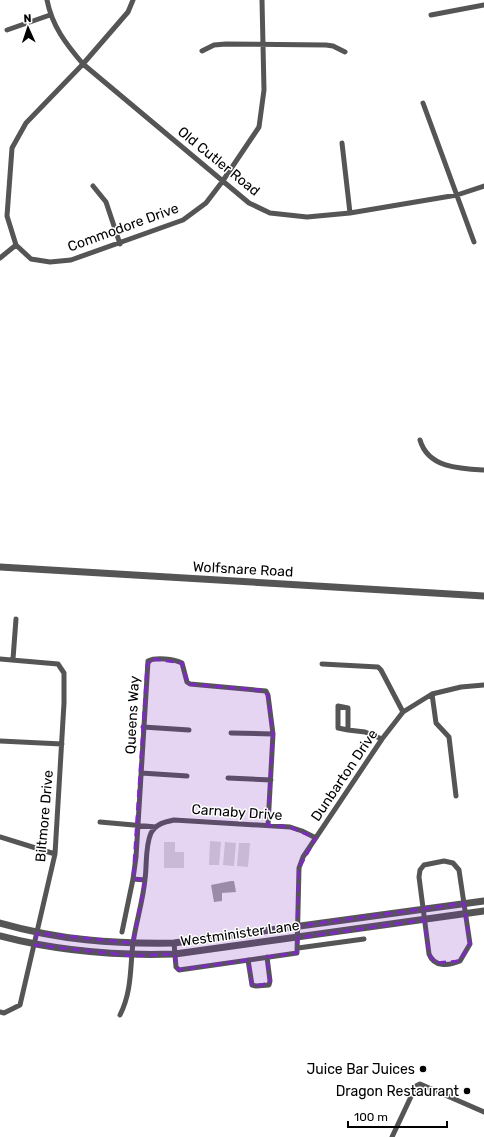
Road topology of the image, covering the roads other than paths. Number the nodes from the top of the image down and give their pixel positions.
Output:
1 (47, 0) edge
2 (133, 0) edge
3 (262, 0) edge
4 (484, 5) edge
5 (50, 15) junction
6 (431, 15) dead end
7 (7, 30) dead end
8 (264, 44) junction
9 (202, 51) dead end
10 (345, 52) dead end
11 (83, 64) junction
12 (423, 103) dead end
13 (342, 143) dead end
14 (222, 182) junction
15 (93, 186) dead end
16 (484, 186) edge
17 (457, 195) junction
18 (350, 213) junction
19 (474, 242) dead end
20 (120, 244) junction
21 (16, 245) junction
22 (0, 258) edge
23 (420, 440) dead end
24 (484, 470) edge
25 (0, 567) edge
26 (484, 596) edge
27 (16, 619) dead end
28 (0, 659) edge
29 (13, 659) junction
30 (322, 664) dead end
31 (484, 685) edge
32 (432, 694) junction
33 (403, 712) junction
34 (143, 727) junction
35 (189, 730) dead end
36 (348, 730) junction
37 (231, 733) dead end
38 (273, 734) junction
39 (382, 739) junction
40 (0, 741) edge
41 (62, 744) junction
42 (141, 773) junction
43 (187, 776) dead end
44 (228, 778) dead end
45 (272, 780) junction
46 (456, 796) dead end
47 (100, 822) dead end
48 (138, 825) junction
49 (268, 825) junction
50 (156, 827) junction
51 (0, 837) edge
52 (316, 838) junction
53 (55, 854) junction
54 (133, 879) junction
55 (145, 880) junction
56 (484, 901) edge
57 (464, 908) junction
58 (484, 911) edge
59 (424, 914) junction
60 (0, 923) edge
61 (297, 926) junction
62 (122, 932) dead end
63 (37, 933) junction
64 (0, 936) edge
65 (298, 938) junction
66 (364, 939) dead end
67 (133, 943) junction
68 (174, 943) junction
69 (35, 945) junction
70 (298, 948) junction
71 (175, 954) junction
72 (132, 956) junction
73 (267, 957) junction
74 (248, 960) junction
75 (0, 1012) edge
76 (120, 1015) dead end
77 (484, 1112) edge
78 (392, 1137) edge

1 - 5 street, Old Cutler Road
2 - 11 street, Commodore Drive
3 - 8 street, Commodore Drive
4 - 6 street
5 - 7 street
5 - 11 street, Old Cutler Road
8 - 9 street
8 - 10 street
8 - 14 street, Commodore Drive
11 - 14 street, Old Cutler Road
11 - 21 street, Commodore Drive
12 - 17 street
13 - 18 street
14 - 18 street, Old Cutler Road
14 - 20 street, Commodore Drive
15 - 20 street
16 - 17 street, Old Cutler Road
17 - 18 street, Old Cutler Road
17 - 19 street
20 - 21 street, Commodore Drive
21 - 22 street
23 - 24 street
25 - 26 street, Wolfsnare Road
27 - 29 street
28 - 29 street, Biltmore Drive
29 - 41 street, Biltmore Drive
30 - 33 street
31 - 32 street, Dunbarton Drive
32 - 33 street, Dunbarton Drive
32 - 46 street
33 - 39 street, Dunbarton Drive
34 - 35 street
34 - 38 street, Queens Way
34 - 42 street, Queens Way
36 - 36 street
36 - 39 street
37 - 38 street
38 - 45 street, Queens Way
39 - 52 street, Dunbarton Drive
40 - 41 street
41 - 53 street, Biltmore Drive
42 - 43 street
42 - 48 street, Queens Way
44 - 45 street
45 - 49 street, Queens Way
47 - 48 street, Carnaby Drive
48 - 50 street, Carnaby Drive
48 - 54 street, Queens Way
49 - 50 street, Carnaby Drive
49 - 52 street, Carnaby Drive
50 - 55 street
51 - 53 street
52 - 61 street, Dunbarton Drive
53 - 63 street, Biltmore Drive
54 - 55 street
54 - 62 street, Queens Way
55 - 67 street
56 - 57 street, Westminister Lane
57 - 58 street, Westminister Lane
57 - 59 street, Westminister Lane
57 - 59 street, Westminister Lane
57 - 59 street
57 - 59 street
59 - 61 street, Westminister Lane
59 - 65 street, Westminister Lane
60 - 63 street, Westminister Lane
61 - 65 street, Dunbarton Drive
61 - 68 street, Westminister Lane
63 - 67 street, Westminister Lane
63 - 69 street, Biltmore Drive
64 - 69 street, Westminister Lane
65 - 70 street, Dunbarton Drive
65 - 71 street, Westminister Lane
66 - 70 street
67 - 68 street, Westminister Lane
67 - 72 street
68 - 71 street
69 - 72 street, Westminister Lane
69 - 75 street, Biltmore Drive
70 - 73 street
71 - 72 street, Westminister Lane
71 - 74 street
72 - 76 street
73 - 74 street
73 - 74 street
77 - 78 street

